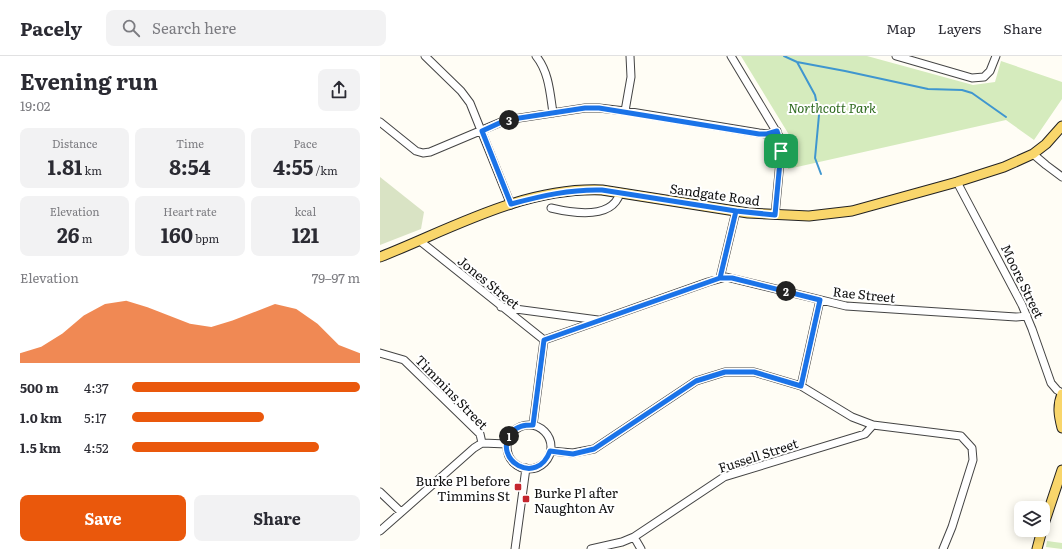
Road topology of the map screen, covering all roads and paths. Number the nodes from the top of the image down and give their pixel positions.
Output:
1 (425, 56) edge
2 (536, 56) edge
3 (630, 56) edge
4 (731, 56) edge
5 (896, 56) edge
6 (996, 56) edge
7 (625, 111) junction
8 (553, 113) junction
9 (380, 122) edge
10 (1062, 126) edge
11 (482, 131) junction
12 (777, 131) junction
13 (1033, 154) junction
14 (1062, 177) edge
15 (957, 182) junction
16 (620, 193) junction
17 (511, 204) junction
18 (552, 208) dead end
19 (736, 211) junction
20 (775, 215) junction
21 (420, 241) junction
22 (380, 257) edge
23 (720, 278) junction
24 (820, 300) junction
25 (501, 307) junction
26 (1027, 316) junction
27 (598, 320) junction
28 (544, 340) junction
29 (380, 353) edge
30 (801, 386) junction
31 (1062, 394) edge
32 (533, 425) junction
33 (873, 425) junction
34 (1062, 428) edge
35 (482, 443) junction
36 (507, 444) junction
37 (550, 451) junction
38 (526, 468) junction
39 (1062, 470) edge
40 (380, 492) edge
41 (1050, 506) edge
42 (401, 512) junction
43 (380, 531) edge
44 (634, 537) junction
45 (1040, 537) edge
46 (515, 549) edge
47 (591, 549) edge
48 (641, 549) edge
49 (943, 549) edge
50 (1037, 549) edge

1 - 11 street
2 - 8 street
3 - 7 street
4 - 12 street
5 - 6 street
7 - 8 street
7 - 12 street
8 - 11 street
9 - 11 street
10 - 13 main road, Sandgate Road
11 - 17 street
12 - 20 street
13 - 14 street
13 - 15 main road, Sandgate Road
15 - 20 main road, Sandgate Road
15 - 26 street, Moore Street
16 - 17 main road, Sandgate Road
16 - 18 street
16 - 19 main road, Sandgate Road
17 - 21 main road, Sandgate Road
19 - 20 main road, Sandgate Road
19 - 23 street
21 - 22 main road, Sandgate Road
21 - 25 street, Jones Street
23 - 24 street, Rae Street
23 - 27 street, Rae Street
24 - 26 street, Rae Street
24 - 30 street
25 - 27 street
25 - 28 street, Jones Street
26 - 31 street, Moore Street
27 - 28 street, Rae Street
28 - 32 street
29 - 35 street, Timmins Street
30 - 33 street
30 - 37 street
31 - 34 main road
32 - 36 street
32 - 37 street
33 - 44 street, Fussell Street
33 - 49 street
35 - 36 street
35 - 42 street
36 - 38 street
37 - 38 street
38 - 46 street
39 - 41 main road
40 - 42 street
42 - 43 street
44 - 47 street, Fussell Street
44 - 48 street
45 - 50 main road

